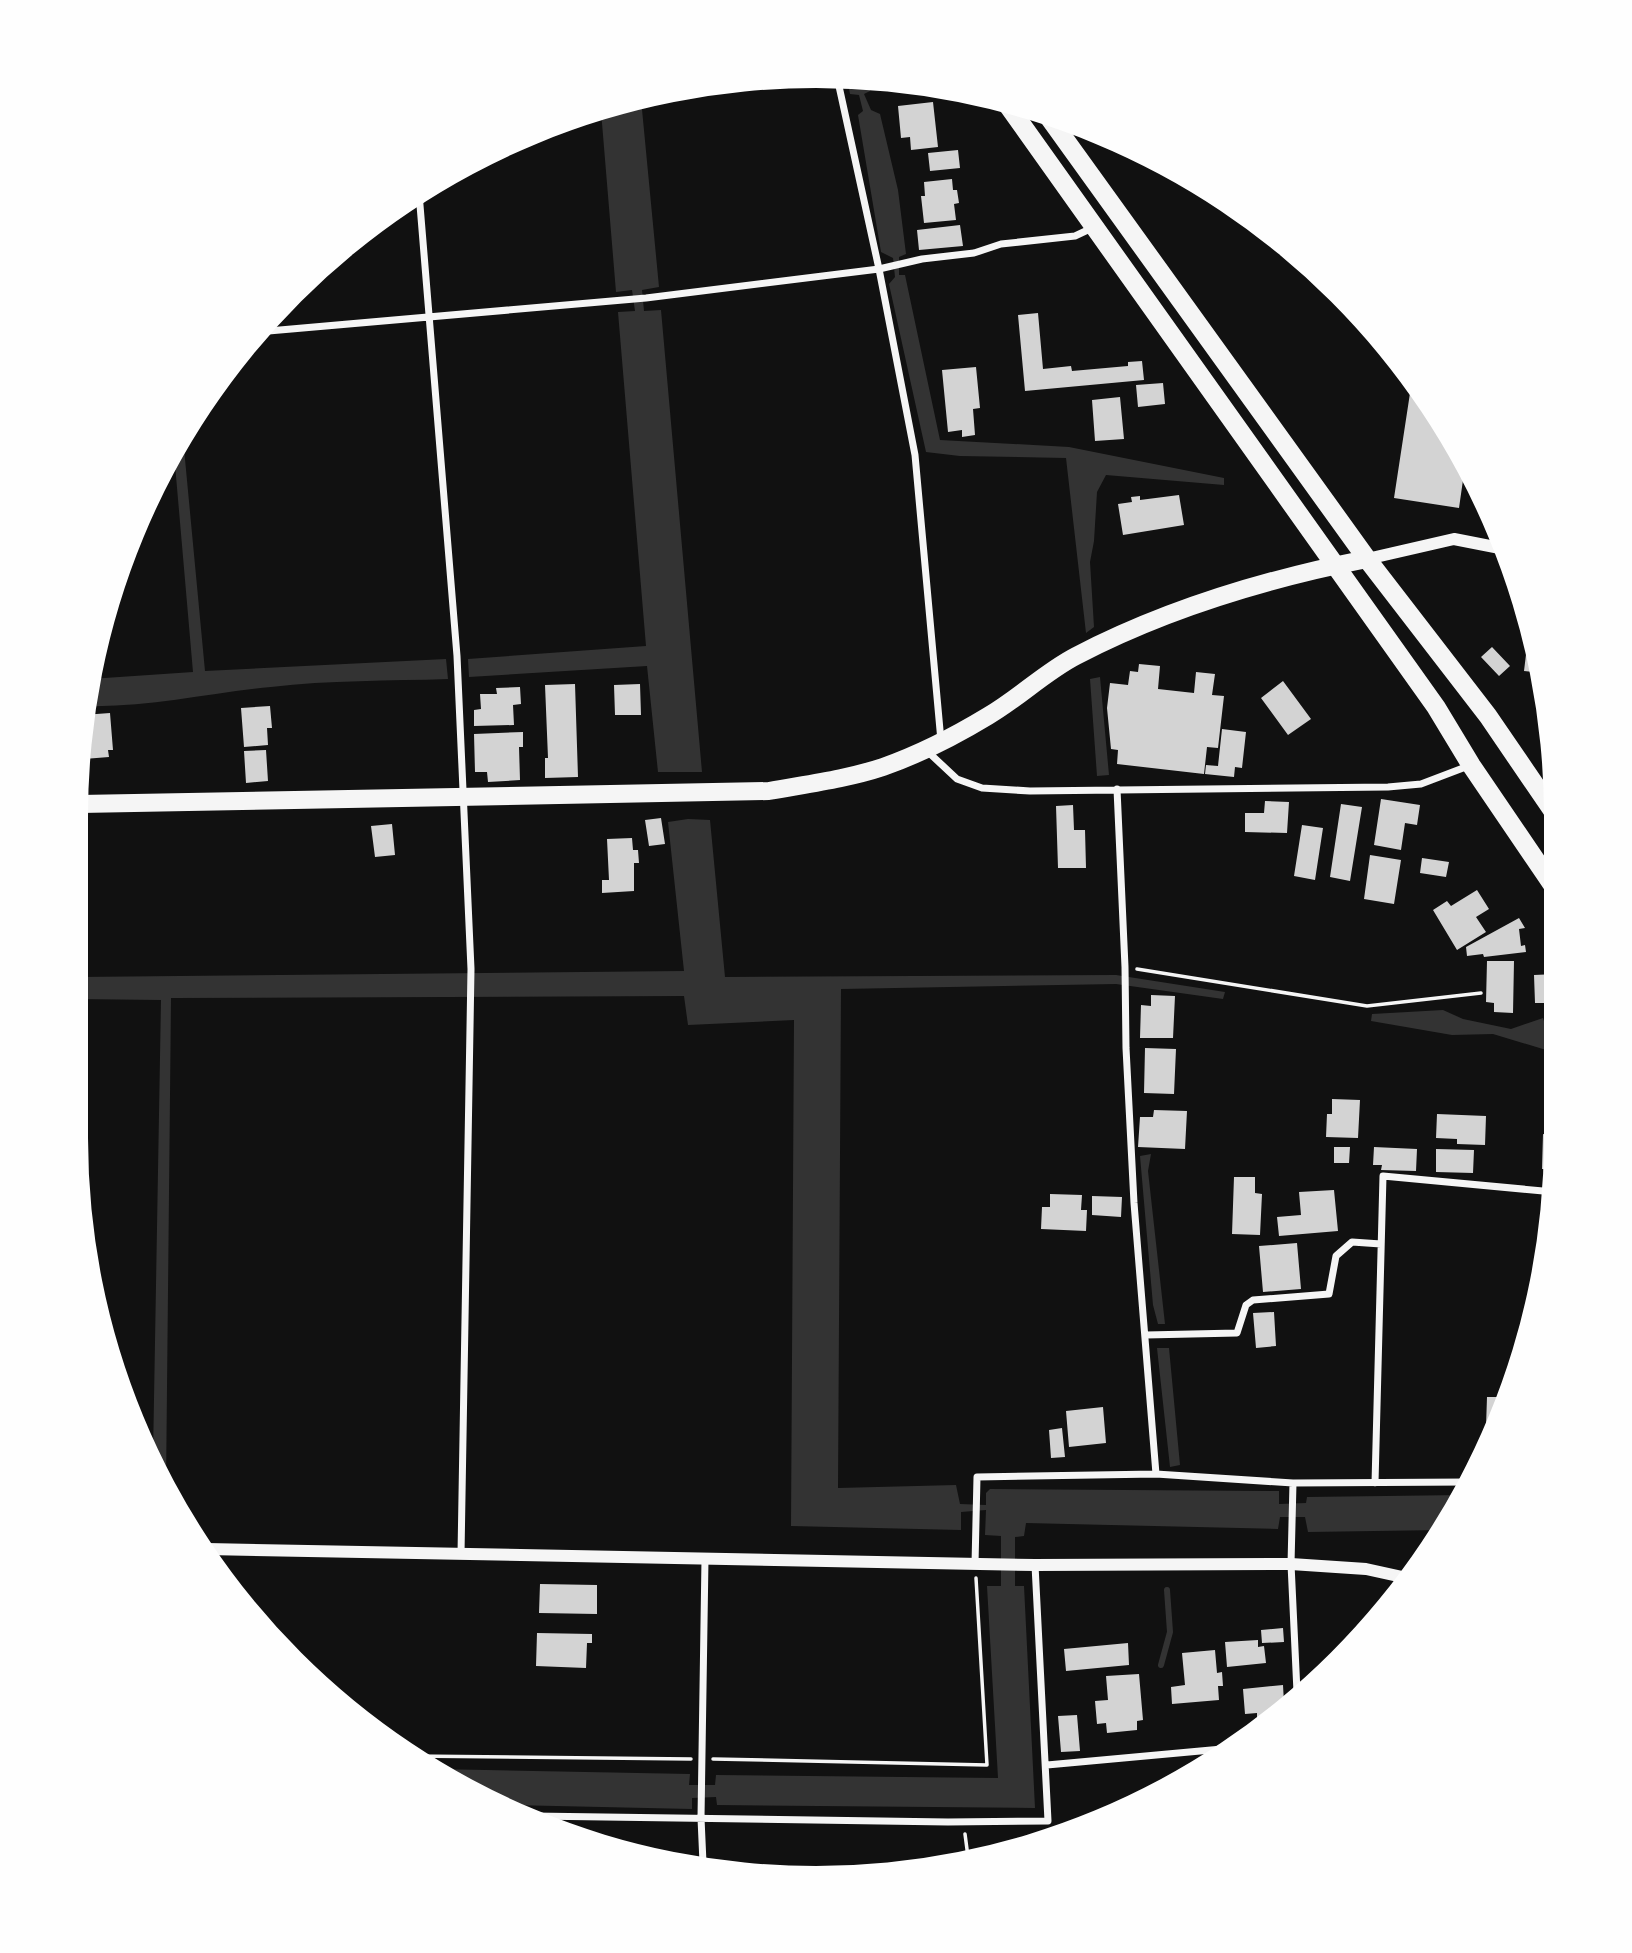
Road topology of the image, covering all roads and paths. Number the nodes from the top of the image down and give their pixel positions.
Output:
1 (840, 88) edge
2 (1015, 115) edge
3 (1057, 129) edge
4 (419, 205) edge
5 (1094, 227) junction
6 (879, 269) junction
7 (429, 317) junction
8 (273, 331) edge
9 (1493, 547) edge
10 (1367, 559) junction
11 (1335, 566) junction
12 (933, 746) junction
13 (1471, 765) junction
14 (1117, 789) junction
15 (1544, 797) edge
16 (464, 798) junction
17 (88, 804) edge
18 (1544, 872) edge
19 (1125, 967) junction
20 (1481, 993) dead end
21 (1542, 1191) edge
22 (1381, 1244) junction
23 (1146, 1335) junction
24 (1156, 1474) junction
25 (1457, 1482) edge
26 (1293, 1483) junction
27 (1375, 1483) junction
28 (215, 1549) edge
29 (461, 1554) junction
30 (705, 1559) junction
31 (975, 1564) junction
32 (1291, 1564) junction
33 (1035, 1565) junction
34 (1397, 1576) edge
35 (1297, 1684) edge
36 (1209, 1750) edge
37 (433, 1756) edge
38 (702, 1759) junction
39 (1047, 1765) junction
40 (554, 1816) edge
41 (701, 1818) junction
42 (964, 1822) junction
43 (967, 1850) edge
44 (703, 1856) edge

1 - 6 street
2 - 5 highway
3 - 10 highway
4 - 7 street
5 - 6 street
5 - 11 highway
6 - 7 street
6 - 12 street
7 - 8 street
7 - 16 street
9 - 10 street
10 - 11 main road
10 - 15 highway
11 - 12 main road
11 - 13 highway
12 - 14 street
12 - 16 main road
13 - 14 street
13 - 18 highway
14 - 19 street
16 - 17 main road
16 - 29 street
19 - 20 path
19 - 23 street
21 - 22 street
22 - 23 street
22 - 27 street
23 - 24 street
24 - 26 street
24 - 31 street
25 - 27 street
26 - 27 street
26 - 32 street
28 - 29 street
29 - 30 street
30 - 31 street
30 - 38 street
31 - 33 street
31 - 38 path
32 - 33 street
32 - 34 street
32 - 35 street
33 - 39 street
36 - 39 street
37 - 38 path
38 - 41 street
39 - 42 street
40 - 41 street
41 - 42 street
41 - 44 street
42 - 43 path

